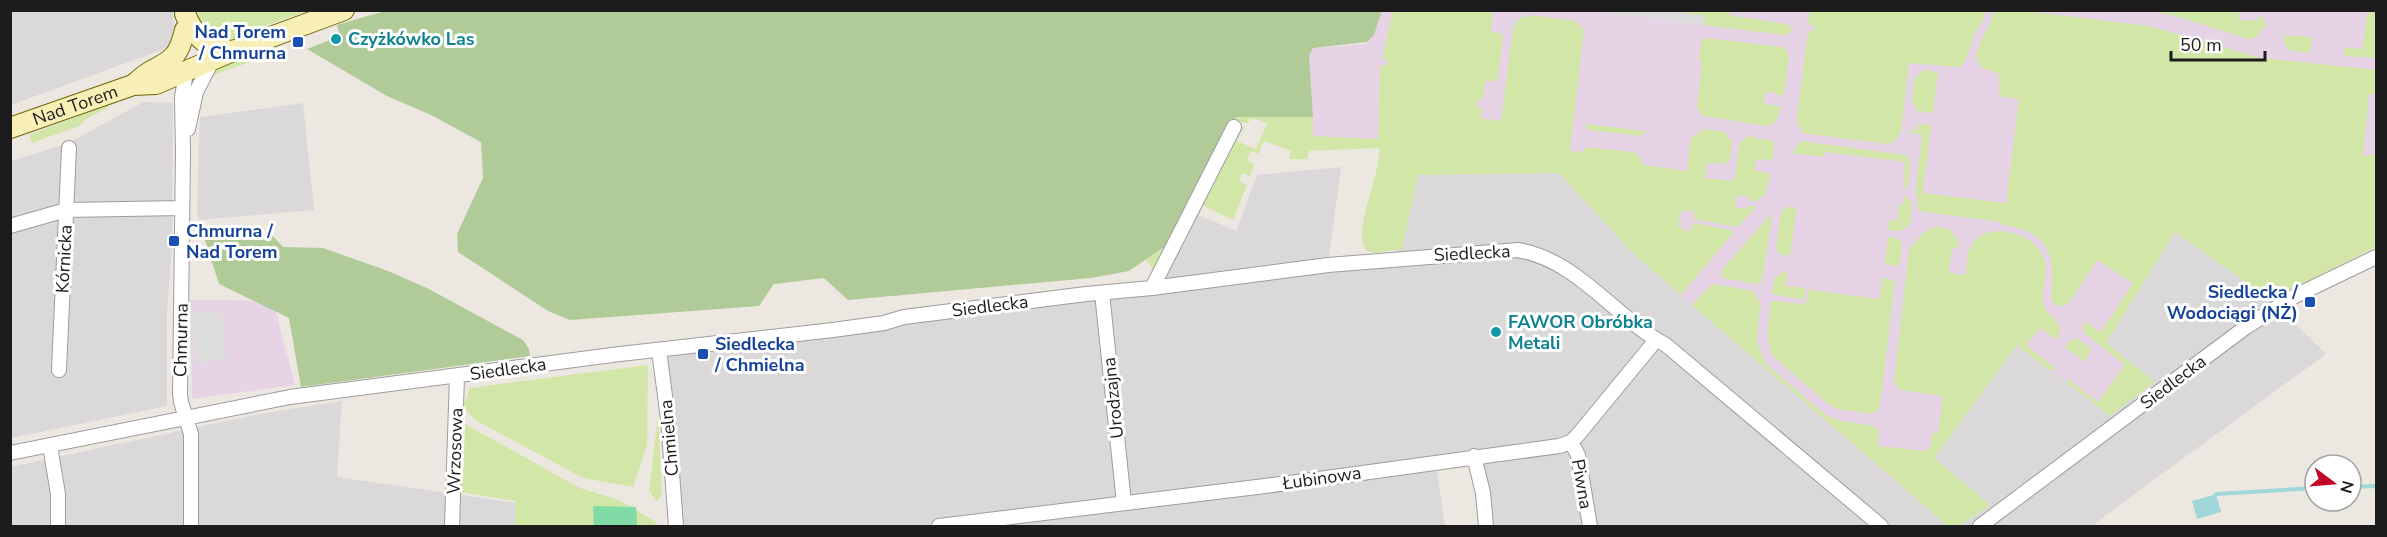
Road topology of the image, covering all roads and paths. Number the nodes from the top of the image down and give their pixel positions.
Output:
1 (344, 10) edge
2 (327, 14) edge
3 (185, 18) edge
4 (233, 51) junction
5 (212, 61) junction
6 (186, 72) junction
7 (133, 85) junction
8 (12, 126) edge
9 (1234, 127) dead end
10 (69, 148) dead end
11 (183, 152) junction
12 (182, 208) junction
13 (66, 210) junction
14 (10, 226) edge
15 (2376, 256) edge
16 (1152, 288) junction
17 (1102, 293) junction
18 (1656, 340) junction
19 (659, 350) junction
20 (59, 370) dead end
21 (457, 375) junction
22 (185, 418) junction
23 (1571, 442) junction
24 (50, 446) junction
25 (10, 453) edge
26 (1474, 456) junction
27 (1124, 503) junction
28 (997, 523) edge
29 (58, 526) edge
30 (191, 526) edge
31 (452, 526) edge
32 (676, 526) edge
33 (939, 526) edge
34 (1486, 526) edge
35 (1590, 526) edge
36 (1881, 526) edge
37 (1980, 526) edge

1 - 2 main road, Nad Torem
2 - 4 main road, Nad Torem
3 - 4 main road
3 - 6 main road, Chmurna
3 - 7 main road, Nad Torem
4 - 5 main road, Nad Torem
5 - 6 main road, Nad Torem
5 - 11 street, Chmurna
6 - 7 main road, Nad Torem
6 - 11 street, Chmurna
7 - 8 main road, Nad Torem
9 - 16 street
10 - 13 street, Kórnicka
11 - 12 street, Chmurna
12 - 13 street
12 - 22 street, Chmurna
13 - 14 street
13 - 20 street, Kórnicka
15 - 37 street, Siedlecka
16 - 17 street, Siedlecka
16 - 18 street, Siedlecka
17 - 19 street, Siedlecka
17 - 27 street, Urodzajna
18 - 23 street
18 - 36 street, Siedlecka
19 - 21 street, Siedlecka
19 - 32 street, Chmielna
21 - 22 street, Siedlecka
21 - 31 street, Wrzosowa
22 - 24 street, Siedlecka
22 - 30 street, Chmurna
23 - 26 street, Łubinowa
23 - 35 street, Piwna
24 - 25 street, Siedlecka
24 - 29 street
26 - 27 street, Łubinowa
26 - 34 street
27 - 28 street, Łubinowa
28 - 33 street, Łubinowa

